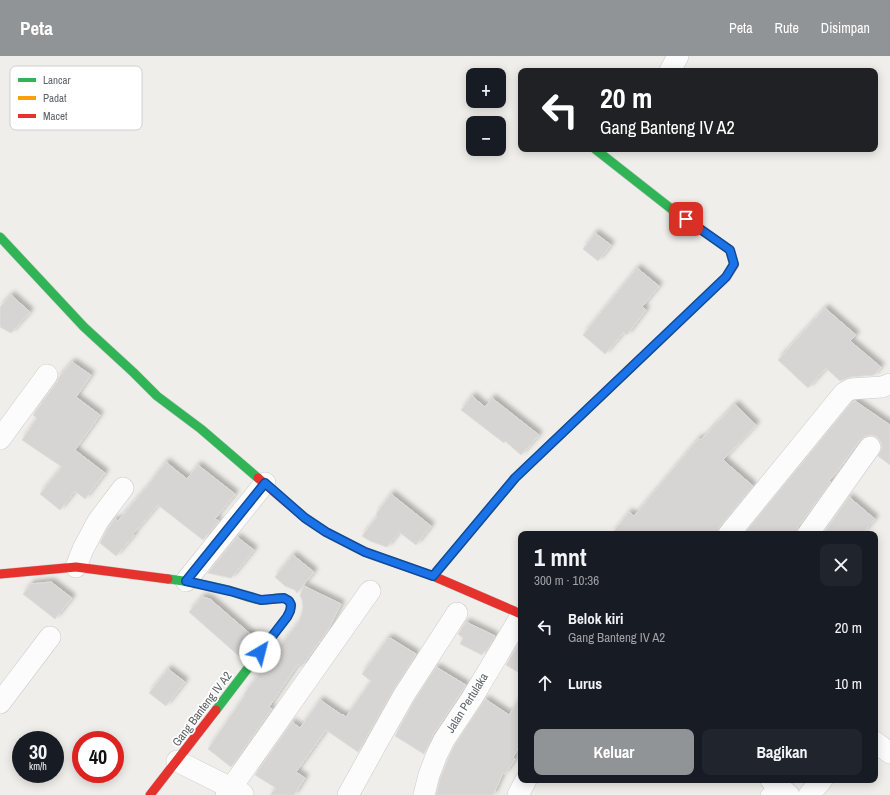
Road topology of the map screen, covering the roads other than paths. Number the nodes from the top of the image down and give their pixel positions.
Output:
1 (678, 56) edge
2 (672, 68) edge
3 (599, 152) edge
4 (0, 237) edge
5 (47, 375) dead end
6 (890, 384) edge
7 (0, 439) edge
8 (870, 447) dead end
9 (265, 483) junction
10 (122, 488) dead end
11 (731, 531) edge
12 (810, 531) edge
13 (76, 567) junction
14 (0, 574) edge
15 (433, 576) junction
16 (186, 581) junction
17 (370, 591) dead end
18 (457, 613) dead end
19 (518, 614) edge
20 (518, 620) edge
21 (50, 637) dead end
22 (0, 703) edge
23 (878, 744) edge
24 (890, 754) edge
25 (177, 761) junction
26 (524, 783) edge
27 (820, 783) edge
28 (234, 793) edge
29 (150, 795) edge
30 (348, 795) edge
31 (424, 795) edge
32 (518, 795) edge
33 (810, 795) edge

1 - 2 street
3 - 15 street
4 - 9 street
5 - 7 street
6 - 11 street
8 - 12 street
9 - 15 street
9 - 16 street
10 - 13 street
13 - 14 street
13 - 16 street
15 - 19 street
16 - 25 street, Gang Banteng IV A2
17 - 28 street
18 - 30 street
20 - 31 street, Jalan Pertulaka
21 - 22 street
23 - 24 street
25 - 28 street
25 - 29 street, Gang Banteng IV A2
26 - 32 street
27 - 33 street

